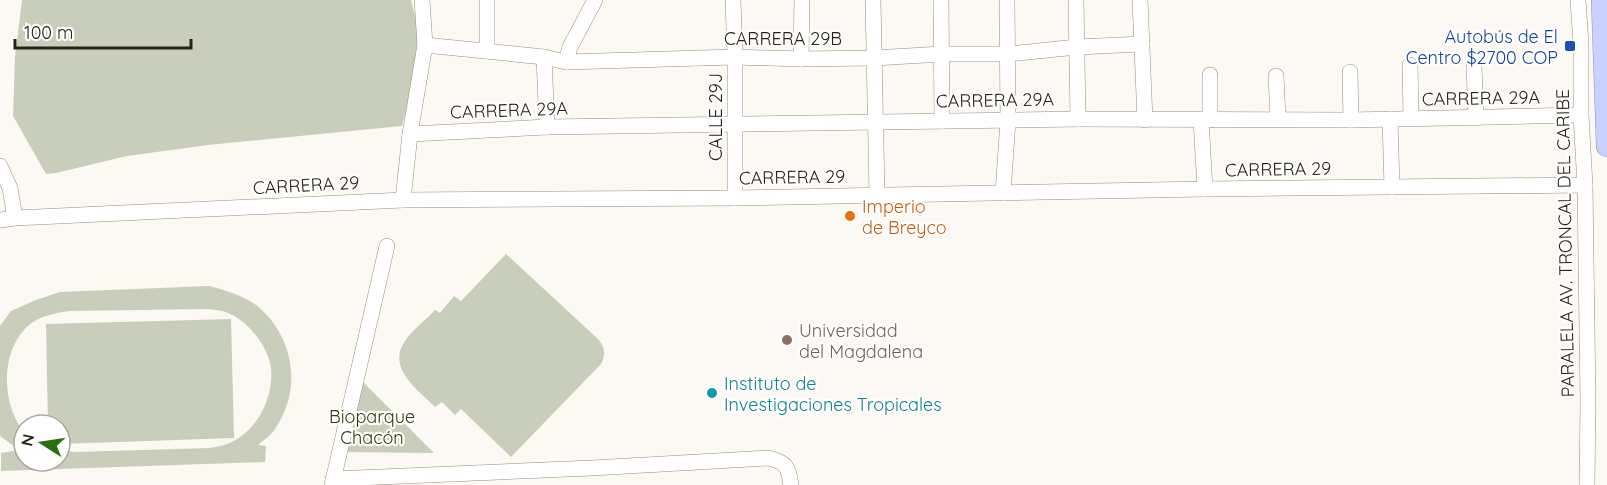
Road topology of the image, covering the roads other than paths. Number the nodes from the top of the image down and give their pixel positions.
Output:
1 (422, 0) edge
2 (487, 0) edge
3 (595, 0) edge
4 (733, 0) edge
5 (802, 0) edge
6 (873, 0) edge
7 (941, 0) edge
8 (1007, 0) edge
9 (1076, 0) edge
10 (1140, 0) edge
11 (1578, 0) edge
12 (1602, 0) edge
13 (1142, 44) junction
14 (425, 45) junction
15 (1077, 47) junction
16 (487, 51) junction
17 (942, 54) junction
18 (1008, 54) junction
19 (544, 57) junction
20 (735, 57) junction
21 (874, 58) junction
22 (801, 59) junction
23 (566, 62) junction
24 (1410, 65) dead end
25 (1474, 66) dead end
26 (1350, 72) dead end
27 (1210, 75) dead end
28 (1276, 76) dead end
29 (1581, 115) junction
30 (1078, 118) junction
31 (1476, 118) junction
32 (1278, 119) junction
33 (1390, 119) junction
34 (1411, 119) junction
35 (1008, 120) junction
36 (1145, 120) junction
37 (1206, 120) junction
38 (1351, 120) junction
39 (942, 121) junction
40 (876, 122) junction
41 (735, 125) junction
42 (547, 127) junction
43 (410, 134) junction
44 (1607, 146) edge
45 (0, 166) edge
46 (1585, 185) junction
47 (1392, 187) junction
48 (1205, 189) junction
49 (1003, 193) junction
50 (877, 195) junction
51 (735, 198) junction
52 (404, 200) junction
53 (7, 219) edge
54 (387, 246) dead end
55 (333, 482) edge
56 (791, 485) edge
57 (1587, 485) edge

1 - 14 street
2 - 16 street
3 - 23 street
4 - 20 street, CALLE 29J
5 - 22 street
6 - 21 street
7 - 17 street
8 - 18 street
9 - 15 street
10 - 13 street
11 - 29 street, PARALELA AV. TRONCAL DEL CARIBE
12 - 44 highway
13 - 15 street, CARRERA 29B
13 - 36 street
14 - 16 street, CARRERA 29B
14 - 43 street
15 - 18 street, CARRERA 29B
15 - 30 street
16 - 19 street, CARRERA 29B
17 - 18 street, CARRERA 29B
17 - 21 street, CARRERA 29B
17 - 39 street
18 - 35 street
19 - 23 street, CARRERA 29B
19 - 42 street
20 - 22 street, CARRERA 29B
20 - 23 street, CARRERA 29B
20 - 41 street, CALLE 29J
21 - 22 street, CARRERA 29B
21 - 40 street
24 - 34 street
25 - 31 street
26 - 38 street
27 - 37 street
28 - 32 street
29 - 31 street, CARRERA 29A
29 - 46 street, PARALELA AV. TRONCAL DEL CARIBE
30 - 35 street, CARRERA 29A
30 - 36 street, CARRERA 29A
31 - 34 street, CARRERA 29A
32 - 37 street, CARRERA 29A
32 - 38 street, CARRERA 29A
33 - 34 street, CARRERA 29A
33 - 38 street, CARRERA 29A
33 - 47 street
35 - 39 street, CARRERA 29A
35 - 49 street
36 - 37 street, CARRERA 29A
37 - 48 street
39 - 40 street, CARRERA 29A
40 - 41 street, CARRERA 29A
40 - 50 street
41 - 42 street, CARRERA 29A
41 - 51 street, CALLE 29J
42 - 43 street, CARRERA 29A
43 - 52 street
45 - 53 street
46 - 47 street, CARRERA 29
46 - 57 street, PARALELA AV. TRONCAL DEL CARIBE
47 - 48 street, CARRERA 29
48 - 49 street, CARRERA 29
49 - 50 street, CARRERA 29
50 - 51 street, CARRERA 29
51 - 52 street, CARRERA 29
52 - 53 street, CARRERA 29
54 - 55 street
55 - 56 street

